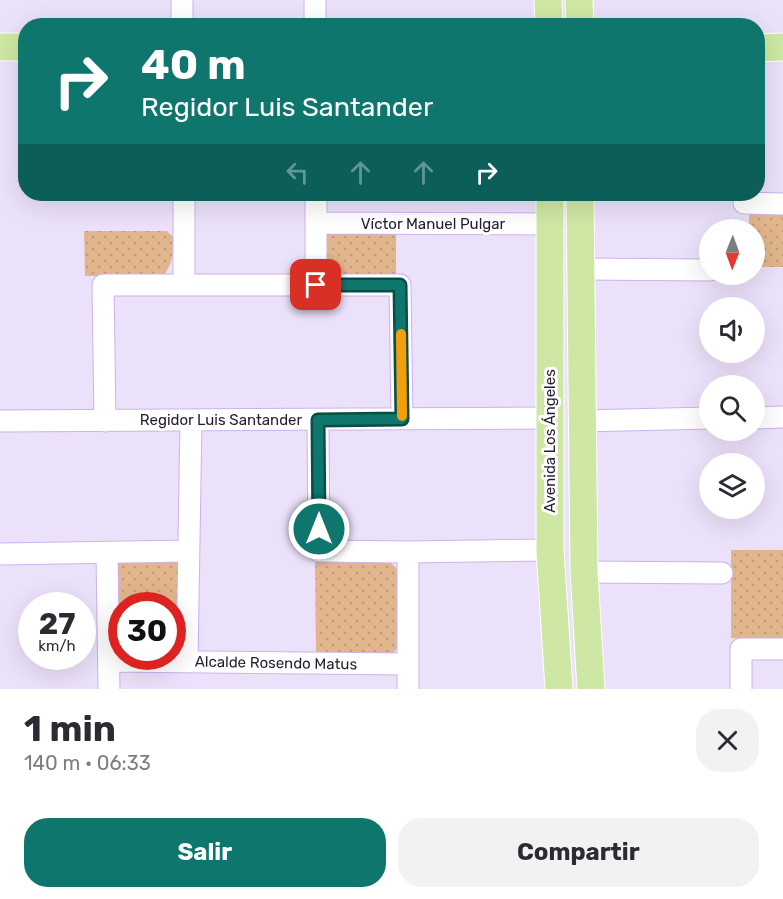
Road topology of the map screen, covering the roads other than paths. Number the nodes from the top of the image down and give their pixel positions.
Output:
1 (182, 0) edge
2 (315, 0) edge
3 (548, 0) edge
4 (579, 0) edge
5 (182, 18) edge
6 (315, 18) edge
7 (549, 18) edge
8 (580, 18) edge
9 (0, 47) edge
10 (18, 47) edge
11 (765, 48) edge
12 (783, 48) edge
13 (184, 201) edge
14 (316, 201) edge
15 (550, 201) edge
16 (580, 201) edge
17 (764, 201) edge
18 (783, 204) edge
19 (316, 223) junction
20 (550, 224) junction
21 (580, 269) junction
22 (699, 270) edge
23 (184, 285) junction
24 (316, 285) junction
25 (783, 417) edge
26 (550, 418) junction
27 (699, 418) edge
28 (765, 418) edge
29 (402, 419) junction
30 (191, 420) junction
31 (318, 420) junction
32 (105, 421) junction
33 (581, 421) junction
34 (0, 422) edge
35 (550, 550) junction
36 (188, 551) junction
37 (408, 552) junction
38 (107, 553) junction
39 (0, 554) edge
40 (584, 572) junction
41 (722, 573) dead end
42 (108, 607) edge
43 (783, 649) edge
44 (187, 662) joint
45 (408, 664) junction
46 (109, 670) edge
47 (109, 689) edge
48 (408, 689) edge
49 (559, 689) edge
50 (591, 689) edge
51 (741, 689) edge

1 - 5 street
2 - 6 street
3 - 7 main road
4 - 8 main road
9 - 10 main road
11 - 12 main road
13 - 23 street
14 - 19 street
15 - 20 main road, Avenida Los Ángeles
16 - 21 main road, Avenida Los Ángeles
17 - 18 street
19 - 20 street, Víctor Manuel Pulgar
19 - 24 street
20 - 26 main road, Avenida Los Ángeles
21 - 22 street
21 - 33 main road, Avenida Los Ángeles
23 - 24 street
23 - 32 street
24 - 29 street
25 - 28 street
26 - 29 street, Regidor Luis Santander
26 - 35 main road, Avenida Los Ángeles
27 - 33 street
29 - 31 street, Regidor Luis Santander
30 - 31 street, Regidor Luis Santander
30 - 32 street, Regidor Luis Santander
30 - 36 street
31 - 37 street
32 - 34 street, Regidor Luis Santander
33 - 40 main road, Avenida Los Ángeles
35 - 37 street
35 - 49 main road, Avenida Los Ángeles
36 - 38 street
36 - 44 street
37 - 45 street
38 - 39 street
38 - 42 street
40 - 41 street
40 - 50 main road, Avenida Los Ángeles
43 - 51 street
44 - 45 street, Alcalde Rosendo Matus
45 - 48 street
46 - 47 street

